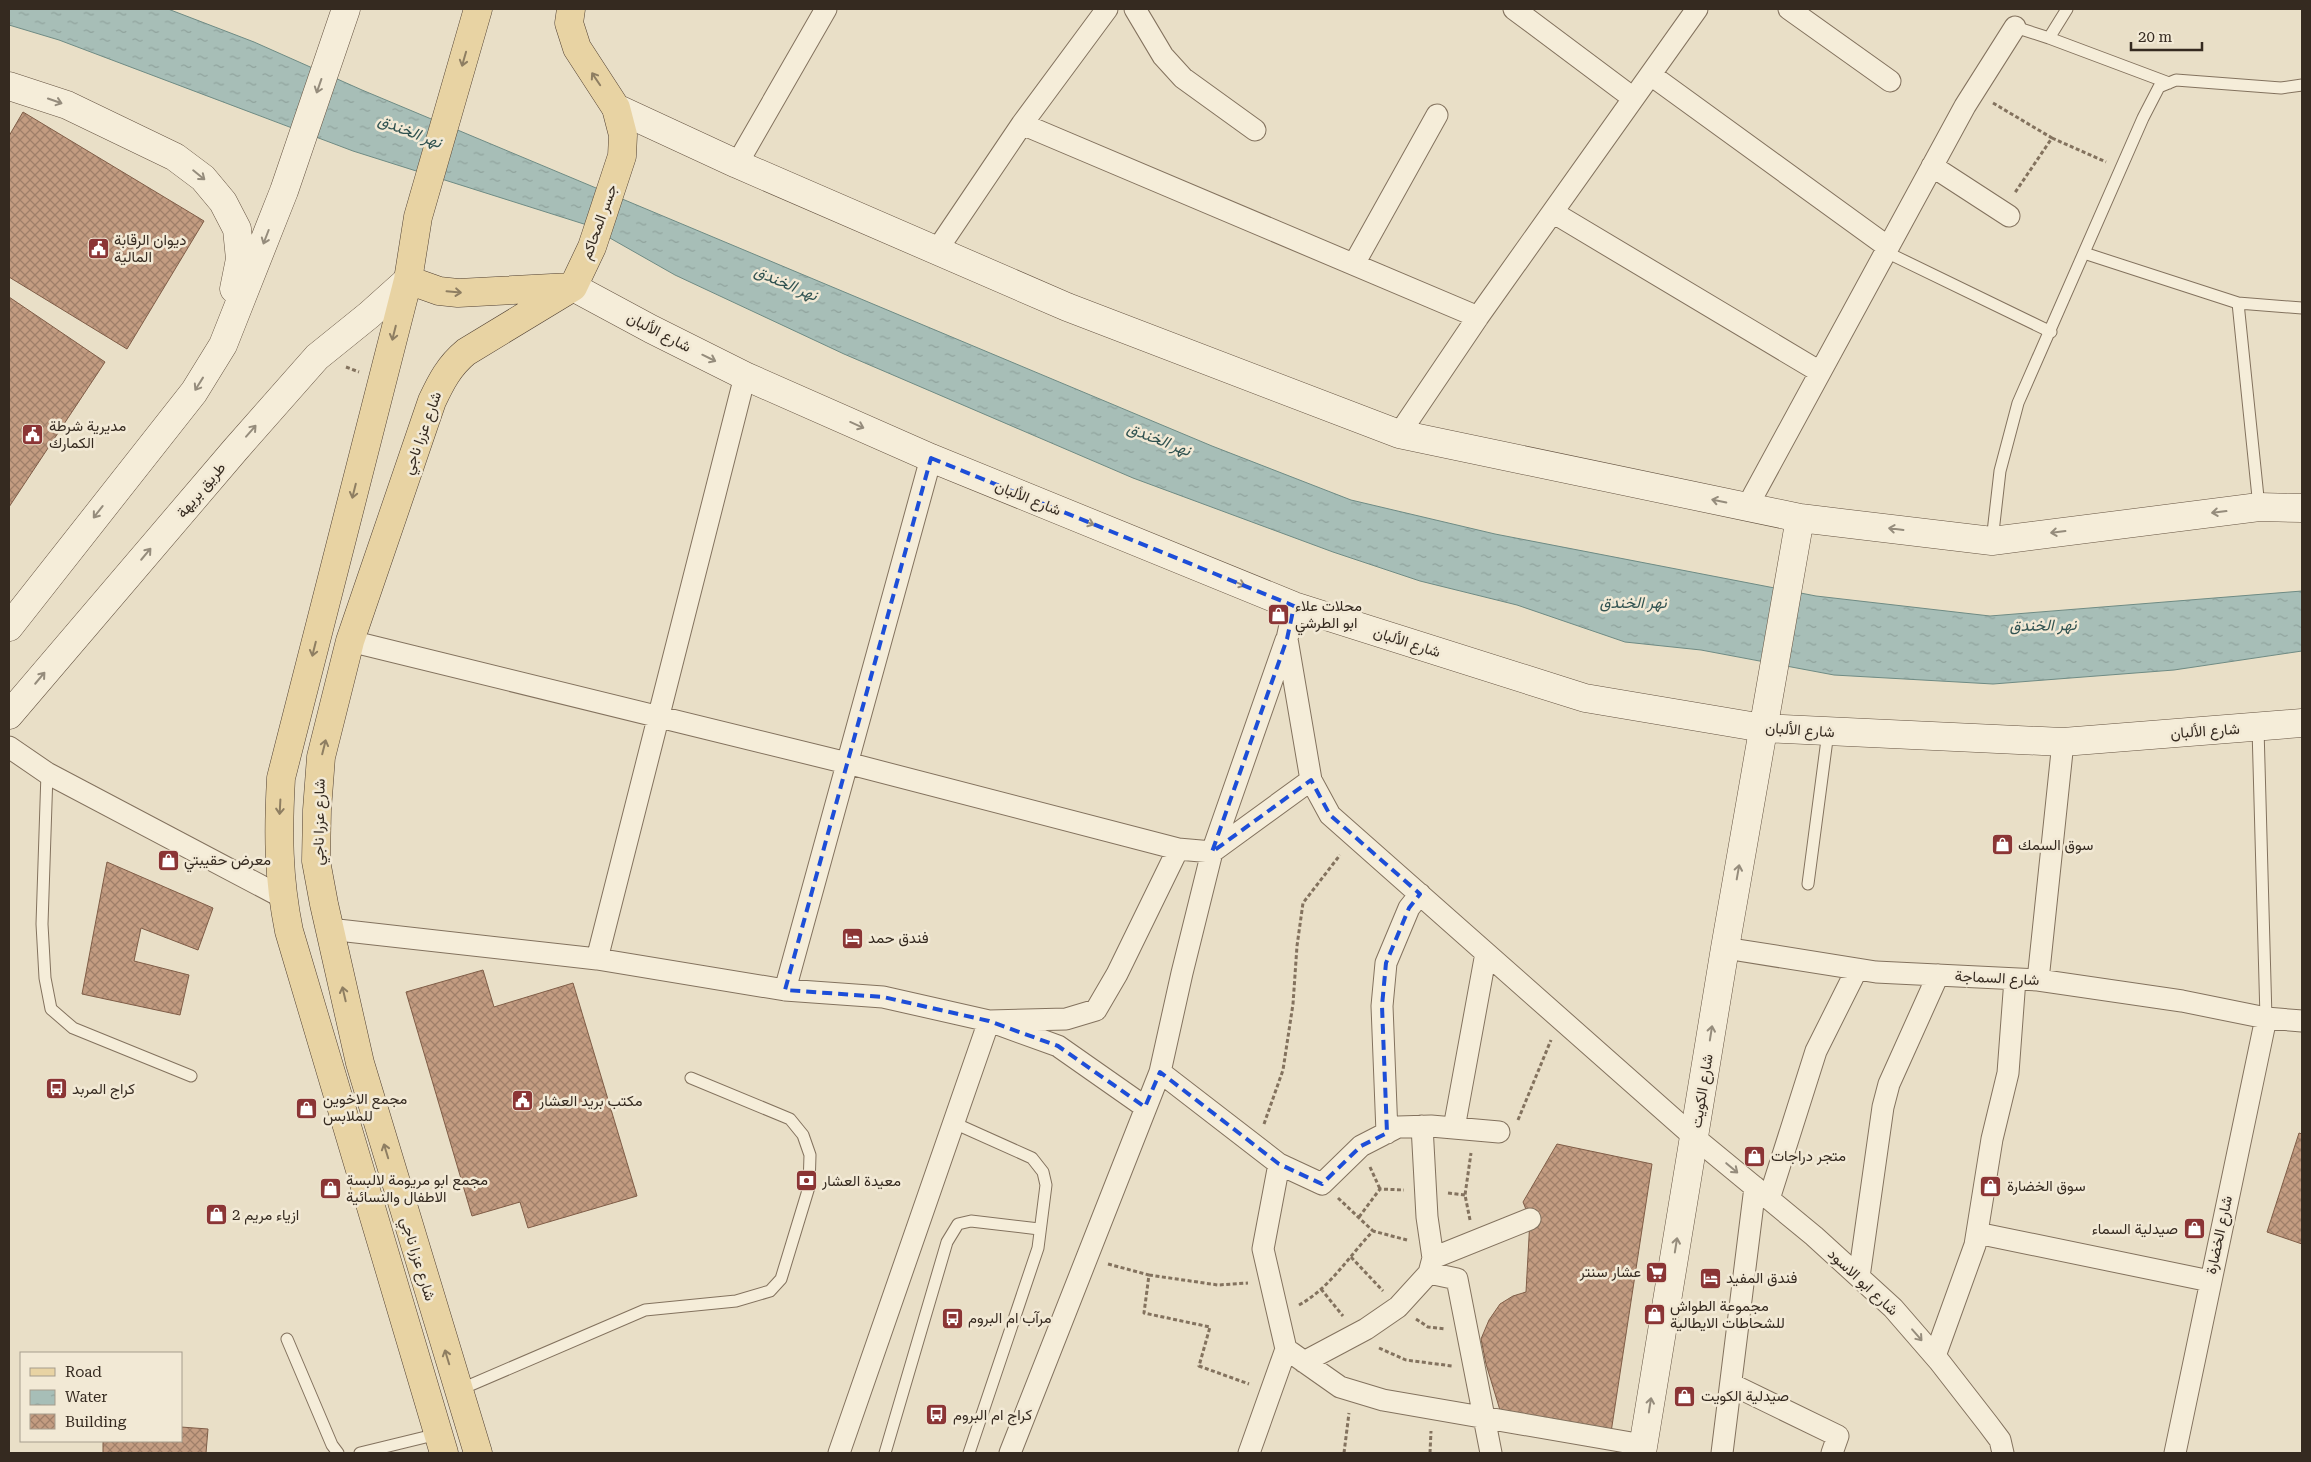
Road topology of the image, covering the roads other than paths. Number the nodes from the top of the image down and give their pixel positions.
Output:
1 (346, 9) edge
2 (570, 9) edge
3 (826, 9) edge
4 (1107, 9) edge
5 (1135, 9) edge
6 (1514, 9) edge
7 (1697, 9) edge
8 (1790, 9) edge
9 (2067, 9) edge
10 (478, 10) edge
11 (2015, 27) joint
12 (2049, 38) junction
13 (1651, 75) junction
14 (1890, 81) dead end
15 (2169, 83) junction
16 (2302, 85) edge
17 (9, 86) edge
18 (1633, 98) junction
19 (616, 108) junction
20 (1437, 115) dead end
21 (1022, 124) junction
22 (1256, 130) dead end
23 (737, 164) junction
24 (1932, 166) junction
25 (1554, 213) junction
26 (2006, 213) road end
27 (1887, 249) junction
28 (937, 250) junction
29 (2084, 253) junction
30 (1354, 264) junction
31 (408, 280) junction
32 (573, 286) junction
33 (2238, 303) junction
34 (2302, 308) edge
35 (1478, 318) junction
36 (2050, 332) junction
37 (223, 345) junction
38 (1820, 372) junction
39 (745, 376) junction
40 (1400, 434) junction
41 (931, 458) junction
42 (1747, 507) junction
43 (2259, 507) junction
44 (2302, 508) edge
45 (1798, 531) junction
46 (1992, 540) junction
47 (1294, 606) junction
48 (9, 627) edge
49 (1287, 639) junction
50 (350, 641) junction
51 (9, 715) edge
52 (658, 717) junction
53 (1765, 717) junction
54 (2302, 723) edge
55 (2258, 728) junction
56 (1828, 732) junction
57 (2063, 742) junction
58 (9, 748) edge
59 (848, 763) junction
60 (47, 773) junction
61 (1311, 780) junction
62 (1178, 849) junction
63 (1212, 852) junction
64 (1808, 884) dead end
65 (1420, 894) junction
66 (282, 897) junction
67 (329, 929) junction
68 (1726, 948) junction
69 (1486, 953) junction
70 (596, 959) junction
71 (1857, 969) junction
72 (1938, 975) junction
73 (2014, 979) junction
74 (2038, 980) junction
75 (786, 990) junction
76 (2266, 1018) junction
77 (989, 1021) junction
78 (2302, 1021) edge
79 (1160, 1072) junction
80 (191, 1076) dead end
81 (691, 1078) dead end
82 (1145, 1107) junction
83 (954, 1124) junction
84 (1422, 1126) junction
85 (1465, 1129) junction
86 (1387, 1132) junction
87 (1499, 1132) road end
88 (1694, 1137) junction
89 (1280, 1164) junction
90 (1762, 1193) junction
91 (1530, 1219) dead end
92 (1039, 1230) junction
93 (1977, 1233) junction
94 (1436, 1257) junction
95 (1859, 1277) junction
96 (2210, 1281) junction
97 (287, 1339) dead end
98 (1286, 1349) junction
99 (1935, 1356) junction
100 (1304, 1362) junction
101 (1731, 1384) junction
102 (457, 1391) junction
103 (1483, 1417) junction
104 (441, 1444) edge
105 (1642, 1449) edge
106 (338, 1453) edge
107 (360, 1453) edge
108 (478, 1453) edge
109 (839, 1453) edge
110 (885, 1453) edge
111 (968, 1453) edge
112 (1010, 1453) edge
113 (1250, 1453) edge
114 (1491, 1453) edge
115 (1722, 1453) edge
116 (1832, 1453) edge
117 (2003, 1453) edge
118 (2175, 1453) edge

1 -> 37 main road
19 -> 2 main road, جسر المحاكم
3 - 23 street
4 - 21 street
5 - 22 street
6 - 18 street
7 - 13 street
8 - 14 street
9 - 12 lane
10 -> 31 main road, شارع عزرا ناجي
11 - 12 lane
11 - 24 street
12 - 15 lane
13 - 18 street
13 - 27 street
15 - 16 lane
15 - 29 lane
17 -> 37 main road
18 - 25 street
19 - 23 main road
19 - 32 main road, جسر المحاكم
20 - 30 street
21 - 28 street
21 - 30 street
23 - 28 main road
24 - 26 street
24 - 27 street
25 - 35 street
25 - 38 street
27 - 36 lane
27 - 38 street
28 - 40 main road
29 - 33 lane
29 - 36 lane
30 - 35 street
31 -> 32 main road
51 -> 31 main road, طريق بريهة
31 -> 66 main road, شارع عزرا ناجي
32 -> 39 main road, شارع الألبان
32 - 50 main road, شارع عزرا ناجي
33 - 34 lane
33 - 43 lane
35 - 40 street
36 - 46 lane
37 -> 48 main road
38 - 42 street
39 -> 41 main road, شارع الألبان
39 - 52 street
42 -> 40 main road
41 -> 47 main road, شارع الألبان
41 - 59 street
42 - 45 main road
43 - 44 main road
43 -> 46 main road
46 -> 45 main road
45 - 53 main road, شارع الكويت
47 - 49 street
47 - 53 main road, شارع الألبان
49 - 61 street, شارع ابو الاسود
49 - 63 street
50 - 52 street
67 -> 50 main road, شارع عزرا ناجي
52 - 59 street
52 - 70 street
53 - 56 main road, شارع الألبان
68 -> 53 main road, شارع الكويت
54 - 55 main road, شارع الألبان
55 - 57 main road, شارع الألبان
55 - 76 lane
56 - 57 main road, شارع الألبان
56 - 64 lane
57 - 74 street
58 - 60 street
59 - 62 street
59 - 75 street
60 - 66 street
60 - 80 lane
61 - 63 street
61 - 65 street, شارع ابو الاسود
62 - 63 street
62 - 77 street
63 - 79 street
65 - 69 street, شارع ابو الاسود
65 - 86 street
66 - 104 main road, شارع عزرا ناجي
67 - 70 street
102 -> 67 main road, شارع عزرا ناجي
68 - 71 street, شارع السماجة
88 -> 68 main road, شارع الكويت
69 - 85 street
69 - 88 street, شارع ابو الاسود
70 - 75 street
71 - 72 street, شارع السماجة
71 - 90 street
72 - 73 street, شارع السماجة
72 - 95 street
73 - 74 street, شارع السماجة
73 - 93 street
74 - 76 street, شارع السماجة
75 - 77 street
76 - 78 street, شارع السماجة
76 - 96 street, شارع الخضارة
77 - 82 street
77 - 83 street
79 - 82 street
79 - 89 street
81 - 102 lane
82 - 112 street
83 - 92 lane
83 - 109 street
84 - 85 street
84 - 86 street
84 - 94 street
85 - 87 street
86 - 89 street
88 -> 90 street, شارع ابو الاسود
105 -> 88 main road, شارع الكويت
89 - 98 street
90 - 95 street, شارع ابو الاسود
90 - 101 street
91 - 94 street
92 - 110 lane
92 - 111 lane
93 - 96 street
93 - 99 street
94 - 100 street
94 - 103 street
95 -> 99 street, شارع ابو الاسود
96 - 118 street, شارع الخضارة
97 - 106 lane
98 - 100 street
98 - 113 street
99 - 117 street, شارع ابو الاسود
100 - 103 street
101 - 115 street
101 - 116 street
102 - 108 main road, شارع عزرا ناجي
103 - 105 street
103 - 114 street
104 - 107 lane

